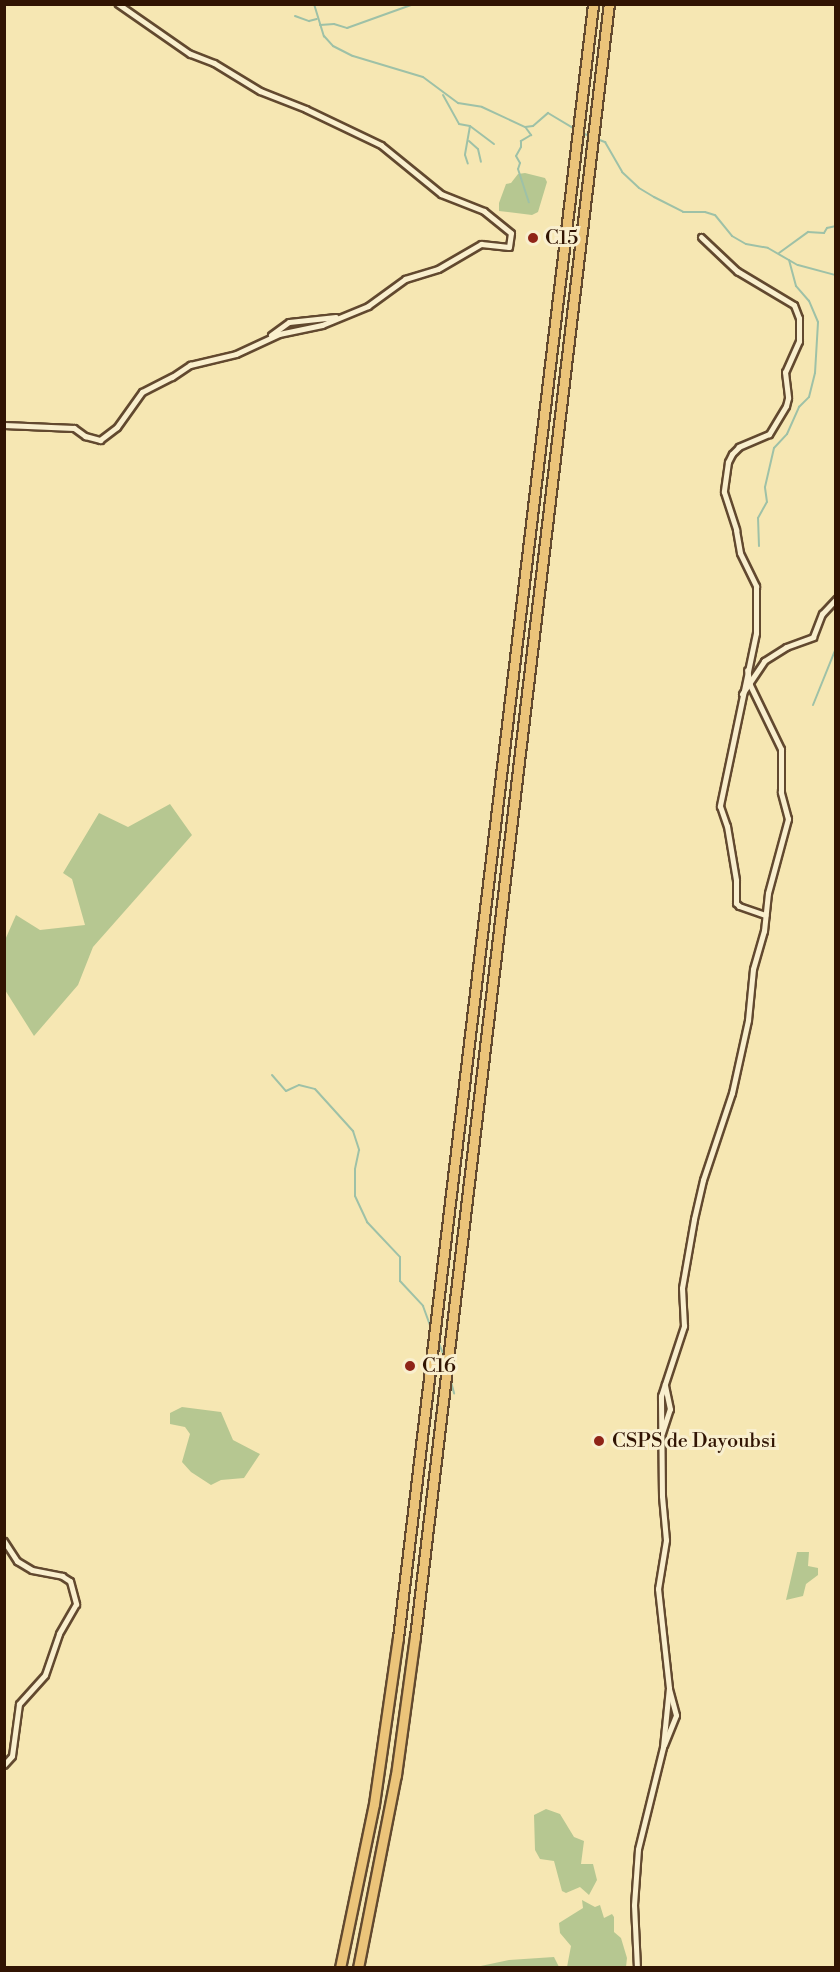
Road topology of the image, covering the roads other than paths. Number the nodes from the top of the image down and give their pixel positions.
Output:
1 (118, 4) edge
2 (593, 4) edge
3 (609, 4) edge
4 (701, 237) dead end
5 (340, 317) junction
6 (266, 339) junction
7 (4, 425) edge
8 (836, 599) edge
9 (747, 670) junction
10 (750, 685) junction
11 (741, 695) junction
12 (765, 915) junction
13 (4, 1541) edge
14 (669, 1688) junction
15 (663, 1748) junction
16 (4, 1765) edge
17 (340, 1968) edge
18 (358, 1968) edge
19 (637, 1968) edge

1 - 5 street
2 - 17 highway
3 - 18 highway
4 - 9 street
5 - 6 street
5 - 6 street
6 - 7 street
8 - 10 street
9 - 10 street
9 - 11 street
10 - 11 street
10 - 12 street
11 - 12 street
12 - 14 street
13 - 16 street
14 - 15 street
14 - 15 street
15 - 19 street

